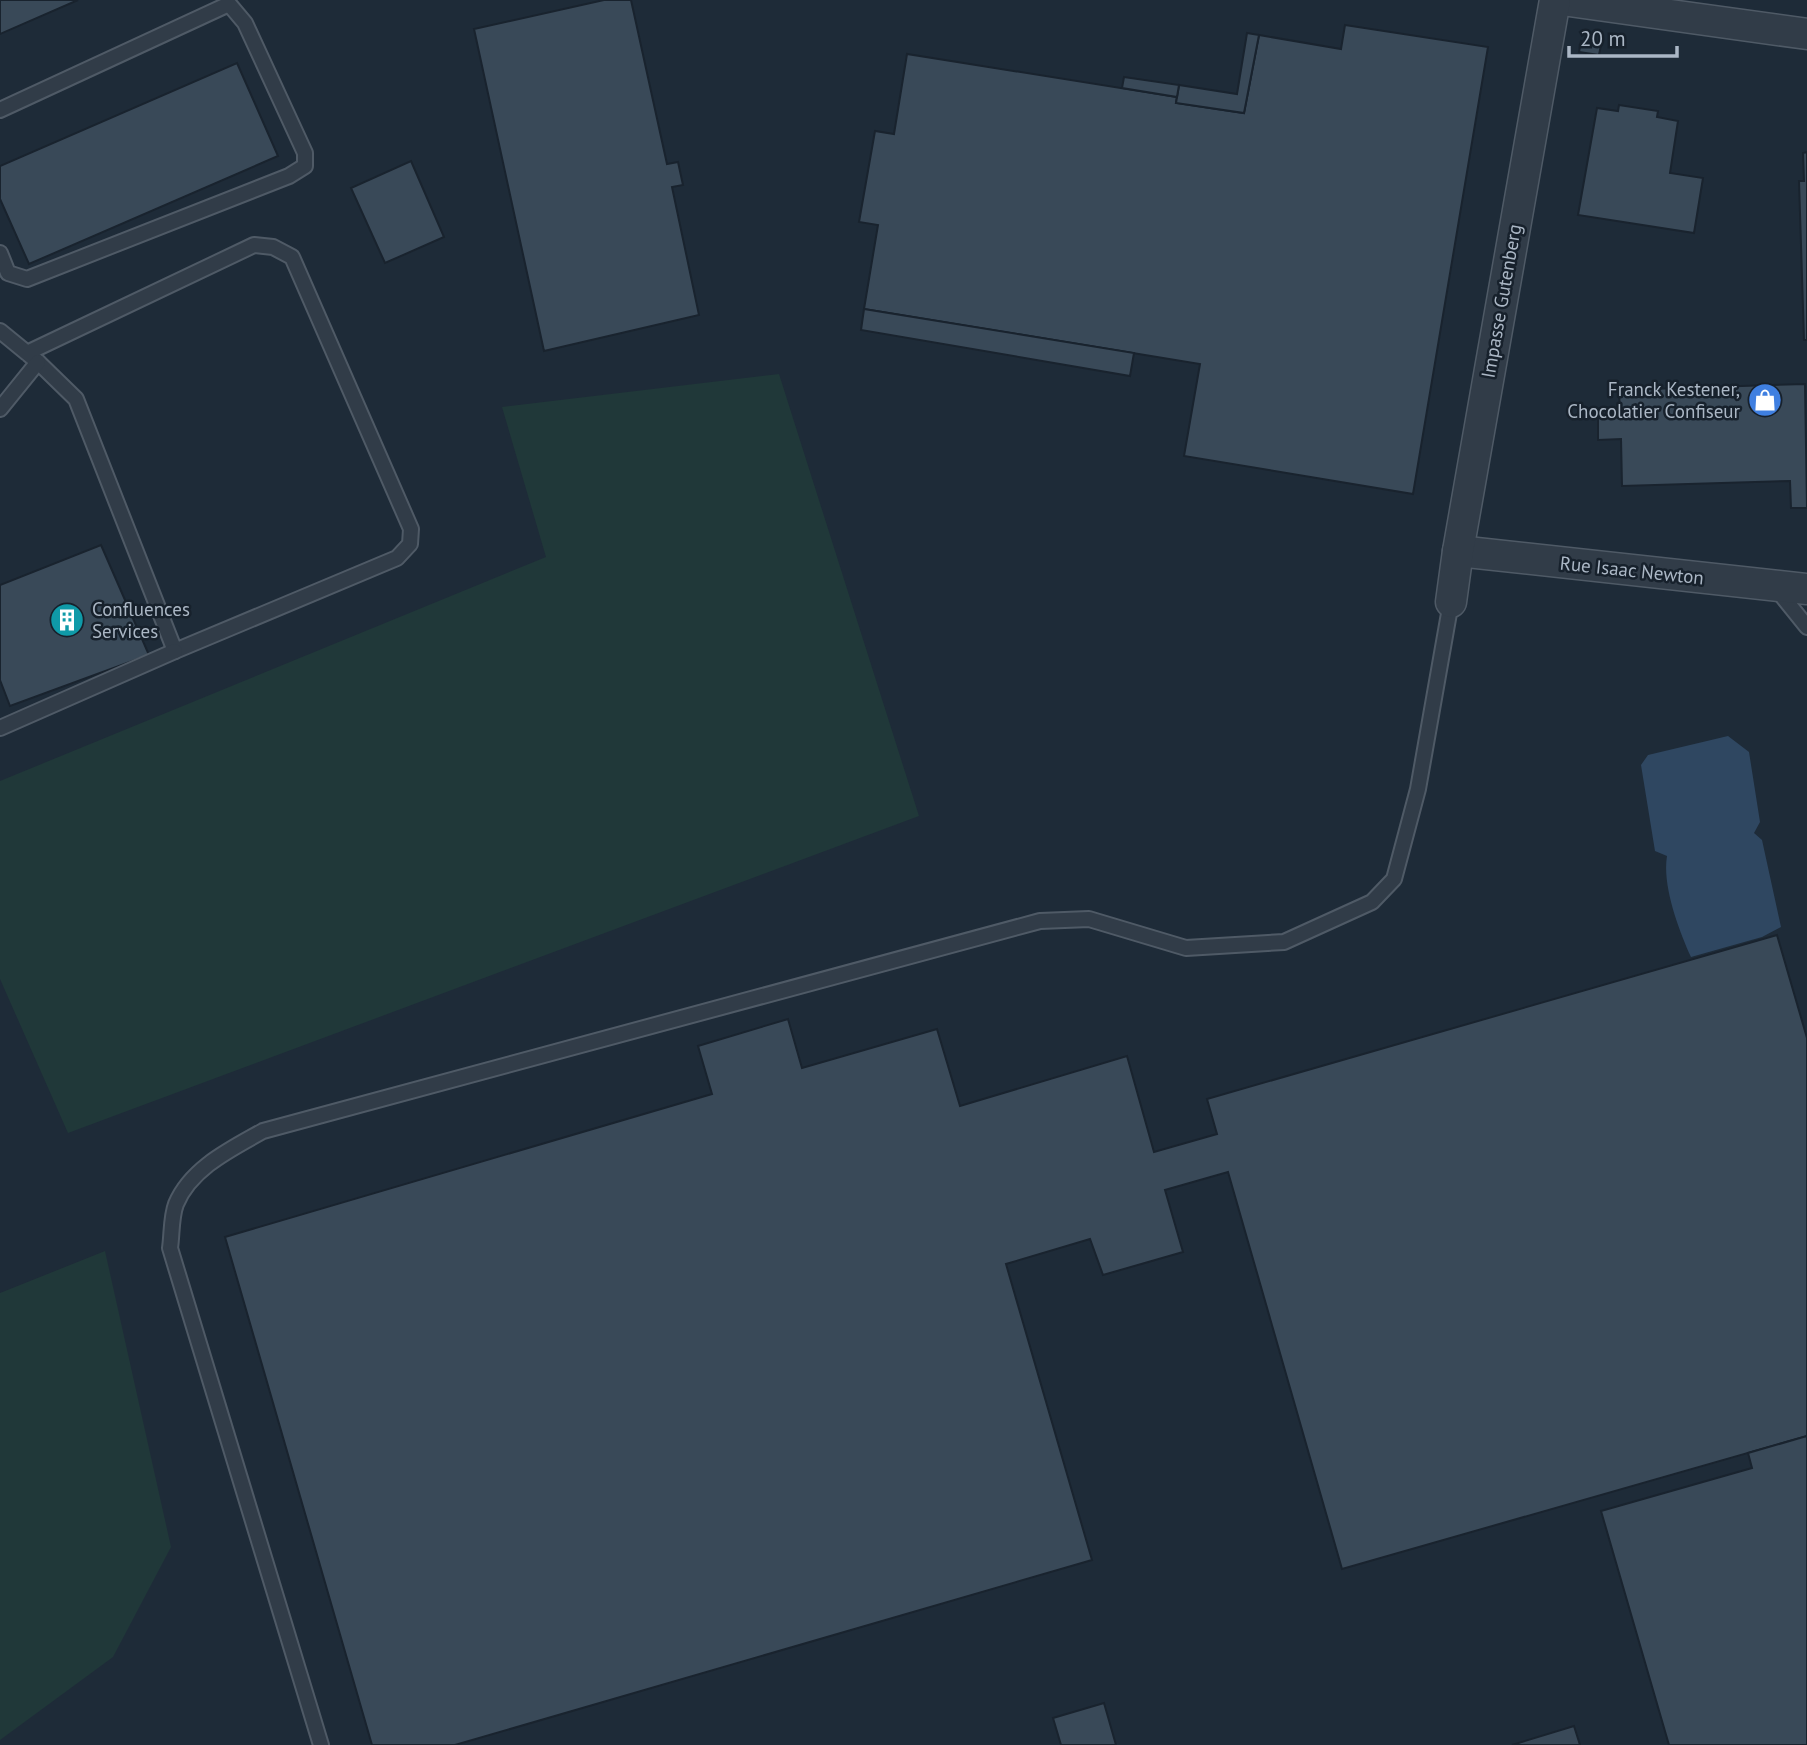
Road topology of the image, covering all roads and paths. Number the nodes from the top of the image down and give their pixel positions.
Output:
1 (1555, 0) edge
2 (1562, 0) edge
3 (1807, 34) edge
4 (0, 110) edge
5 (0, 253) edge
6 (0, 331) edge
7 (32, 357) junction
8 (0, 409) edge
9 (1458, 551) junction
10 (1774, 586) junction
11 (1807, 589) edge
12 (1451, 602) joint
13 (1807, 627) edge
14 (174, 651) junction
15 (0, 728) edge
16 (321, 1745) edge

1 - 9 street, Impasse Gutenberg
2 - 3 street
4 - 5 lane
6 - 7 lane
7 - 8 lane
7 - 14 lane
7 - 14 lane
9 - 10 street, Rue Isaac Newton
9 - 12 street, Impasse Gutenberg
10 - 11 street, Rue Isaac Newton
10 - 13 lane
12 - 16 lane
14 - 15 lane

